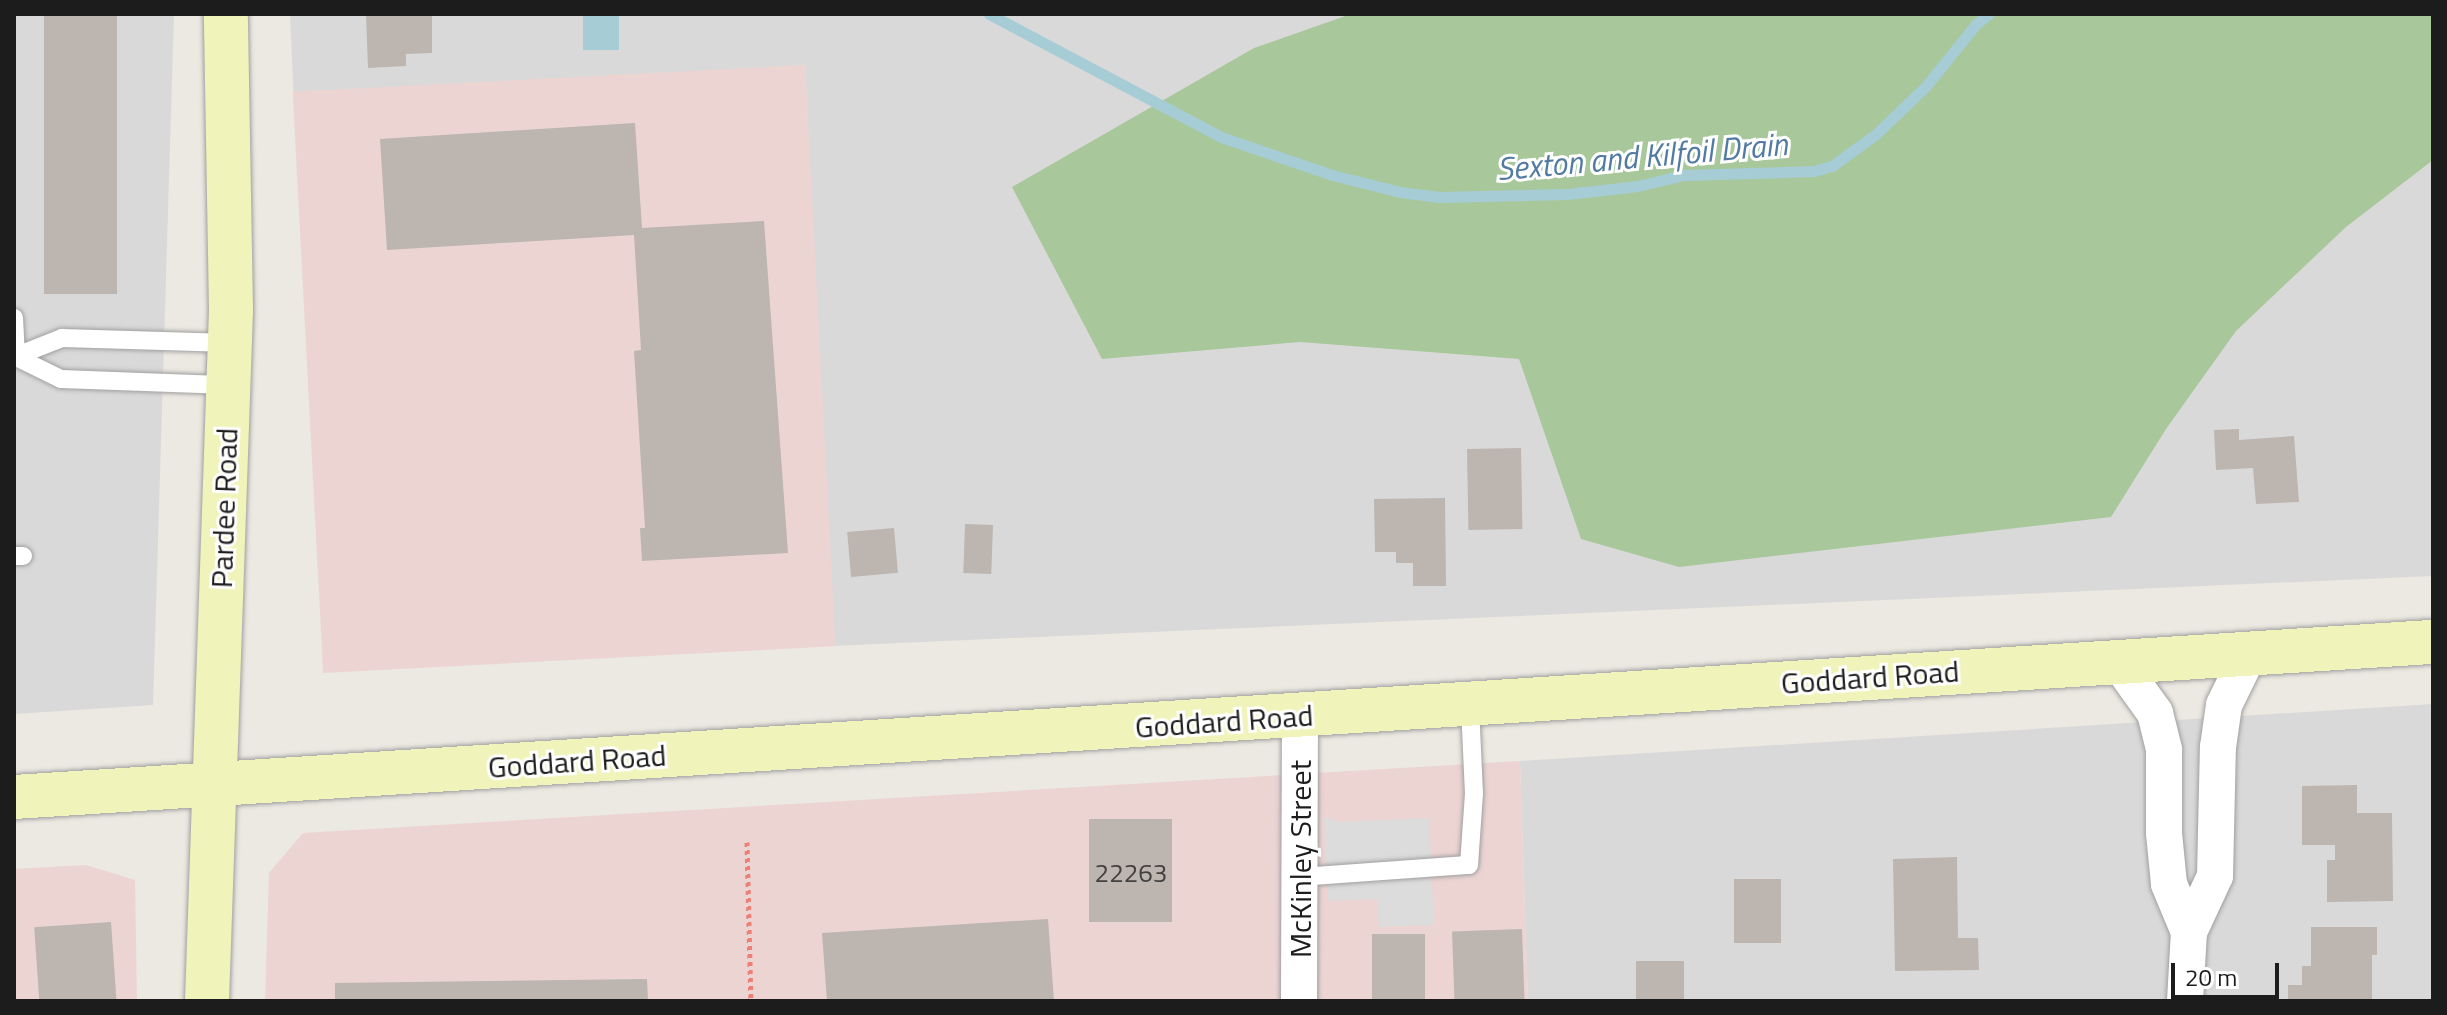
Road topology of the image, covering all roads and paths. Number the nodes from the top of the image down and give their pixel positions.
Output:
1 (226, 14) edge
2 (14, 318) edge
3 (230, 343) junction
4 (15, 357) edge
5 (228, 385) junction
6 (2433, 642) edge
7 (2249, 654) junction
8 (2117, 660) junction
9 (1470, 705) junction
10 (1300, 716) junction
11 (213, 784) junction
12 (14, 797) edge
13 (747, 842) dead end
14 (1300, 877) junction
15 (2189, 932) junction
16 (207, 1001) edge
17 (751, 1001) edge
18 (1299, 1001) edge
19 (2185, 1001) edge

1 - 3 main road, Pardee Road
2 - 4 lane
3 - 4 lane
3 - 5 main road, Pardee Road
4 - 5 lane
5 - 11 main road, Pardee Road
6 - 7 main road, Goddard Road
7 - 8 main road, Goddard Road
7 - 15 street
8 - 9 main road, Goddard Road
8 - 15 street
9 - 10 main road, Goddard Road
9 - 14 lane
10 - 11 main road, Goddard Road
10 - 14 street, McKinley Street
11 - 12 main road, Goddard Road
11 - 16 main road, Pardee Road
13 - 17 path
14 - 18 street, McKinley Street
15 - 19 street

